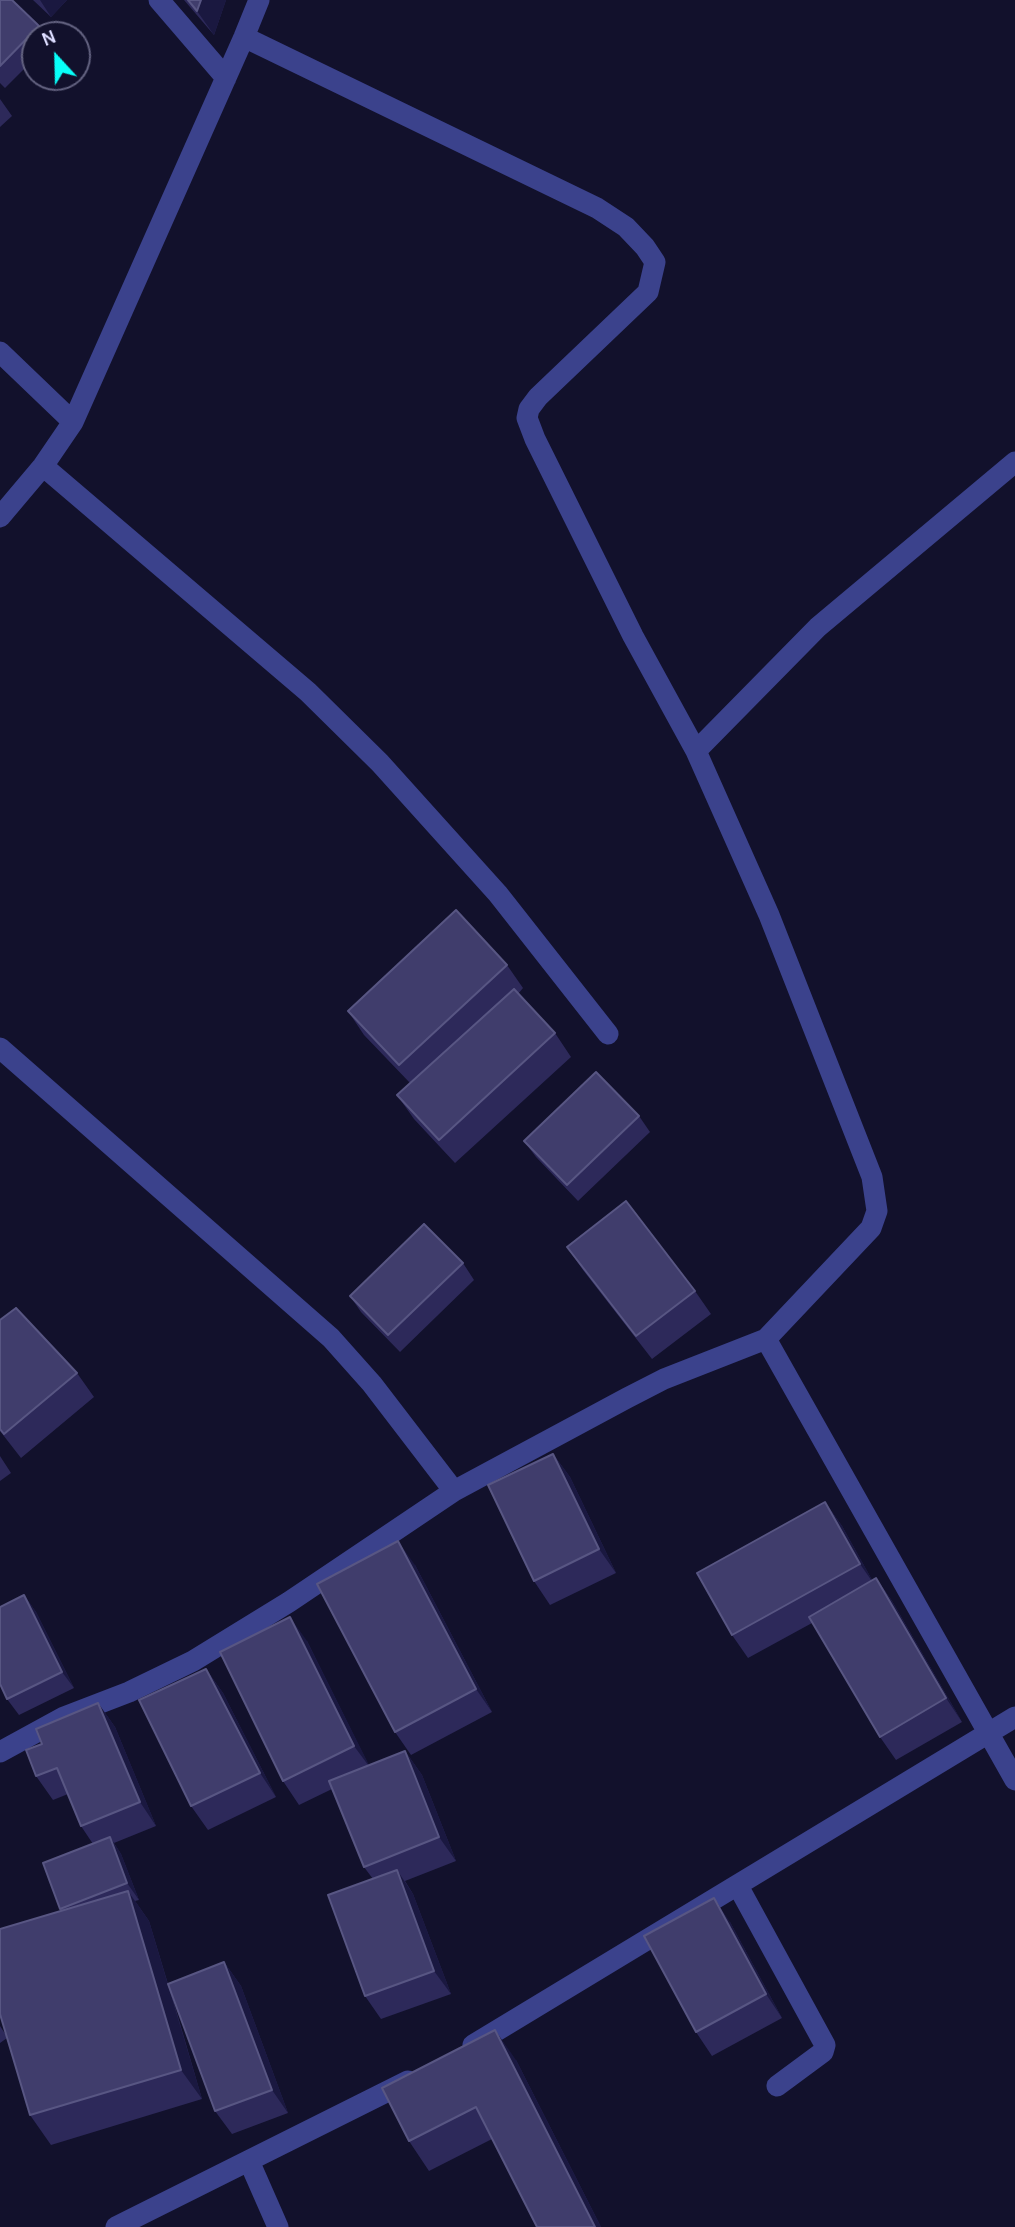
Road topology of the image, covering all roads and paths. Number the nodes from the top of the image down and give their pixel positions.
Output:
1 (159, 0) edge
2 (259, 0) edge
3 (244, 37) junction
4 (226, 78) junction
5 (0, 352) edge
6 (73, 422) junction
7 (1015, 462) edge
8 (43, 466) junction
9 (0, 517) edge
10 (696, 751) junction
11 (608, 1034) dead end
12 (0, 1048) edge
13 (766, 1339) junction
14 (454, 1492) junction
15 (1015, 1717) edge
16 (989, 1734) junction
17 (0, 1752) edge
18 (1015, 1780) edge
19 (737, 1886) junction
20 (459, 2054) edge
21 (423, 2074) edge
22 (777, 2087) dead end
23 (249, 2161) junction
24 (116, 2227) edge
25 (278, 2227) edge

1 - 4 street
2 - 3 street
3 - 4 street
3 - 10 street
4 - 6 street
5 - 6 street
6 - 8 street
7 - 10 street
8 - 9 street
8 - 11 street
10 - 13 street
12 - 14 street
13 - 14 street
13 - 16 street
14 - 17 street
15 - 16 street
16 - 18 street
16 - 19 street
19 - 20 street
19 - 22 street
21 - 23 street
23 - 24 street
23 - 25 street

